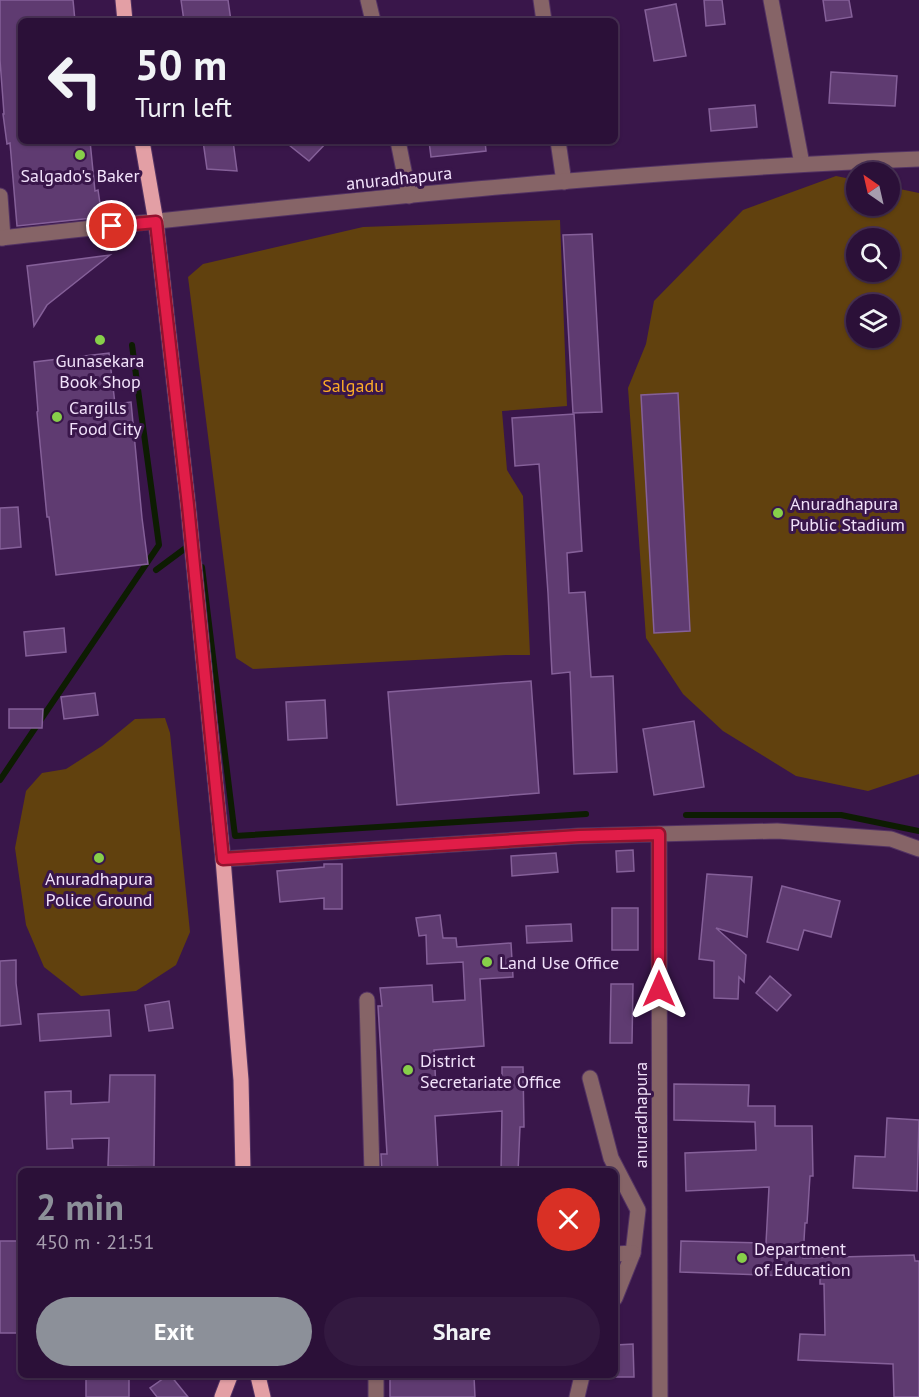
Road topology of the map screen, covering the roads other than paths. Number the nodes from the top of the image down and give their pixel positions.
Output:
1 (123, 0) edge
2 (368, 0) edge
3 (541, 0) edge
4 (771, 0) edge
5 (125, 18) edge
6 (372, 18) edge
7 (544, 18) edge
8 (143, 144) edge
9 (399, 144) edge
10 (558, 144) edge
11 (919, 159) edge
12 (802, 164) junction
13 (564, 182) junction
14 (0, 196) edge
15 (409, 196) junction
16 (156, 222) junction
17 (2, 238) edge
18 (659, 834) junction
19 (919, 849) edge
20 (223, 859) junction
21 (367, 1000) dead end
22 (590, 1078) dead end
23 (243, 1168) edge
24 (372, 1168) edge
25 (615, 1168) edge
26 (618, 1173) edge
27 (633, 1253) junction
28 (618, 1254) edge
29 (618, 1290) edge
30 (229, 1378) edge
31 (258, 1378) edge
32 (376, 1378) edge
33 (582, 1378) edge
34 (222, 1397) edge
35 (263, 1397) edge
36 (376, 1397) edge
37 (577, 1397) edge
38 (660, 1397) edge

1 - 5 main road
2 - 6 street
3 - 7 street
4 - 12 street
8 - 16 main road
9 - 15 street
10 - 13 street
11 - 12 street, anuradhapura
12 - 13 street, anuradhapura
13 - 15 street, anuradhapura
14 - 17 street
15 - 16 street, anuradhapura
16 - 17 street, anuradhapura
16 - 20 main road
18 - 19 street
18 - 20 street
18 - 38 street, anuradhapura
20 - 23 main road
21 - 24 street
22 - 25 street
26 - 27 street
27 - 28 street
27 - 29 street
30 - 34 main road
31 - 35 main road
32 - 36 street
33 - 37 street

